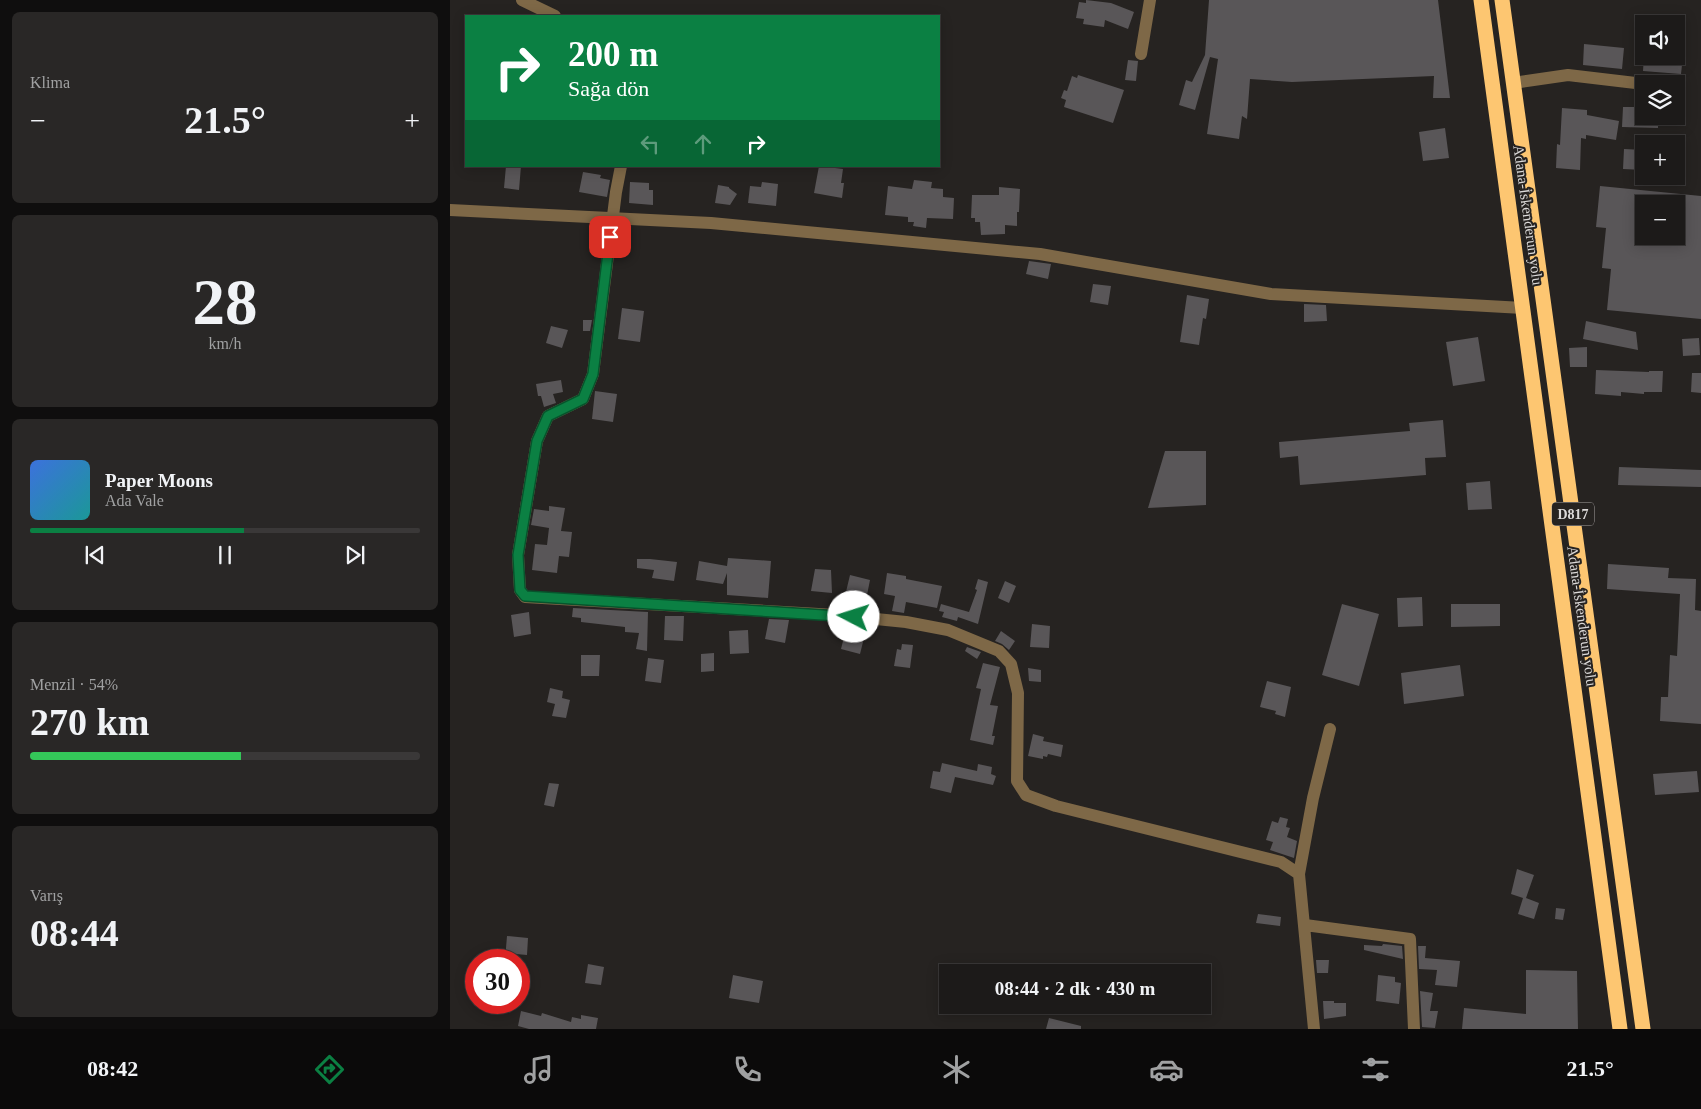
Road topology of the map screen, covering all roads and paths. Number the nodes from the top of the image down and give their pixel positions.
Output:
1 (522, 0) edge
2 (1150, 0) edge
3 (1481, 0) edge
4 (1502, 0) edge
5 (553, 15) edge
6 (1141, 54) dead end
7 (1513, 83) junction
8 (1635, 83) edge
9 (621, 167) edge
10 (450, 210) edge
11 (612, 218) junction
12 (1523, 308) junction
13 (1330, 730) dead end
14 (1299, 874) junction
15 (1305, 925) junction
16 (1314, 1029) edge
17 (1414, 1029) edge
18 (1620, 1029) edge
19 (1643, 1029) edge

1 - 5 street
2 - 6 street
3 - 12 highway, Adana-İskenderun yolu / D817
4 - 7 highway, D817
7 - 8 street
7 - 19 highway, D817
9 - 11 street
10 - 11 street
11 - 12 street
11 - 14 street
12 - 18 highway, Adana-İskenderun yolu / D817
13 - 14 street
14 - 15 street
15 - 16 street
15 - 17 street

